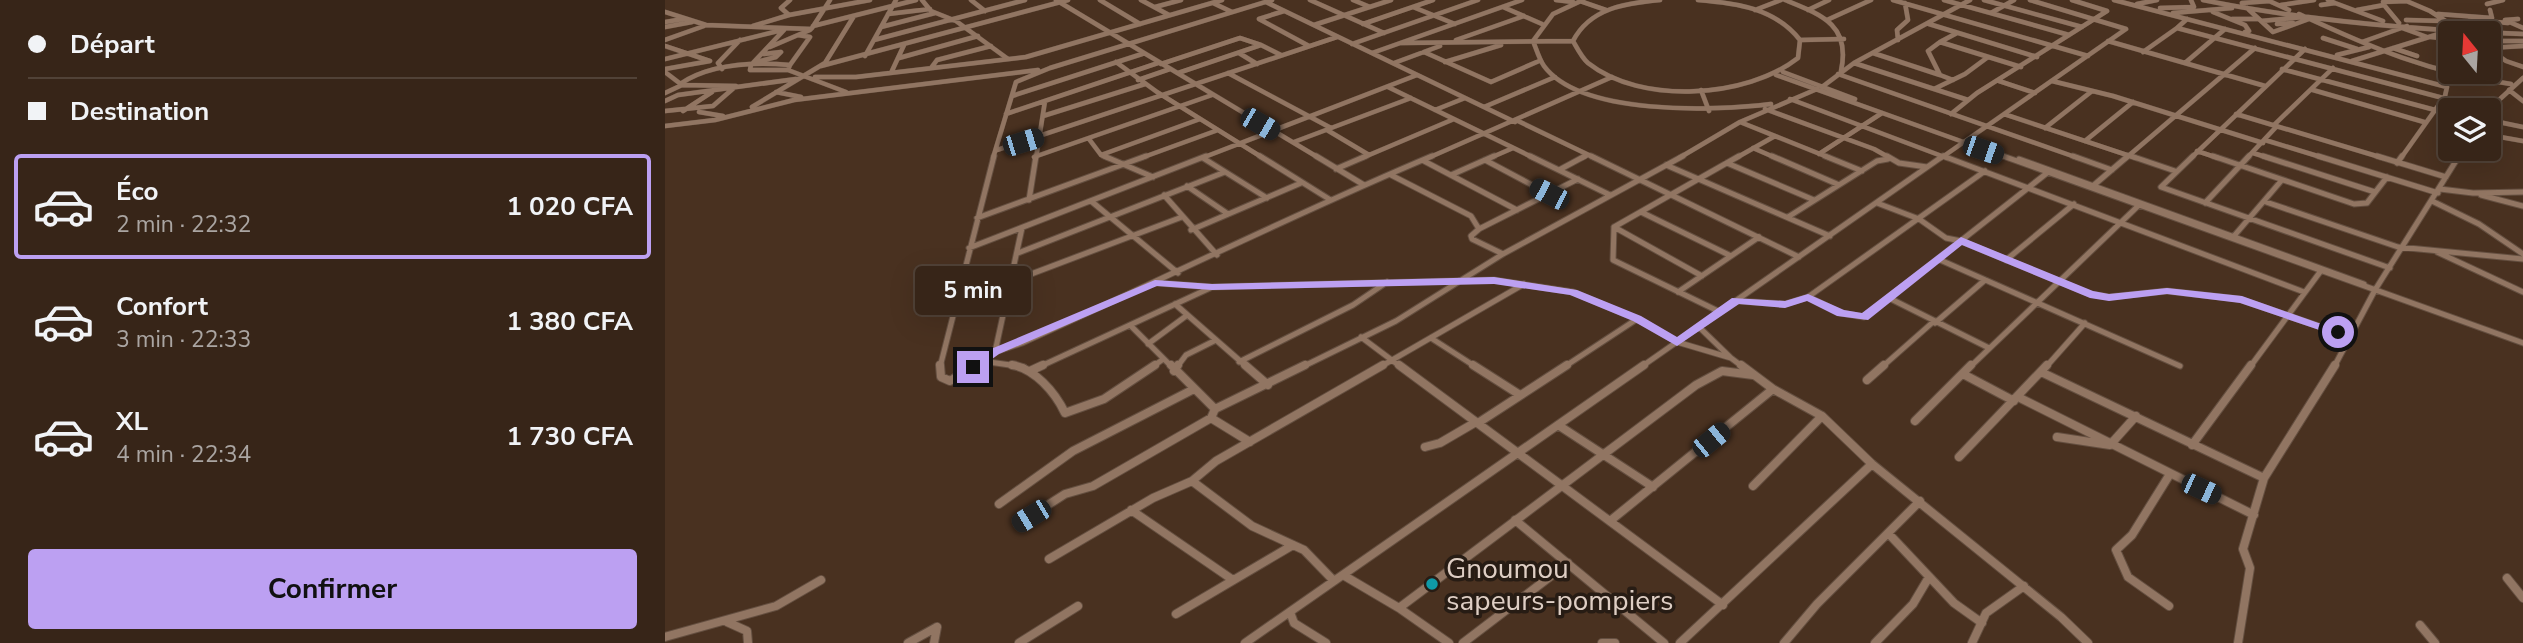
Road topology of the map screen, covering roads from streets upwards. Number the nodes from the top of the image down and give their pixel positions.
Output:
1 (790, 0) edge
2 (830, 0) edge
3 (868, 0) edge
4 (916, 0) edge
5 (922, 0) edge
6 (971, 0) edge
7 (1025, 0) edge
8 (1068, 0) edge
9 (1100, 0) edge
10 (1141, 0) edge
11 (1181, 0) edge
12 (1222, 0) edge
13 (1272, 0) edge
14 (1314, 0) edge
15 (1353, 0) edge
16 (1391, 0) edge
17 (1433, 0) edge
18 (1478, 0) edge
19 (1522, 0) edge
20 (1556, 0) edge
21 (1660, 0) edge
22 (1698, 0) edge
23 (1783, 0) edge
24 (1829, 0) edge
25 (1871, 0) edge
26 (1894, 0) edge
27 (1944, 0) edge
28 (1970, 0) edge
29 (1984, 0) edge
30 (2014, 0) edge
31 (2030, 0) edge
32 (2072, 0) edge
33 (2116, 0) edge
34 (2191, 0) edge
35 (2203, 0) edge
36 (2283, 0) edge
37 (2314, 0) edge
38 (2327, 0) edge
39 (2405, 0) edge
40 (2503, 0) edge
41 (1014, 1) edge
42 (1058, 1) edge
43 (1579, 1) edge
44 (2214, 1) edge
45 (2269, 1) edge
46 (780, 2) edge
47 (1266, 2) junction
48 (2154, 2) edge
49 (2383, 2) dead end
50 (895, 3) edge
51 (1213, 3) junction
52 (2335, 3) junction
53 (1905, 4) junction
54 (2293, 4) junction
55 (2487, 4) dead end
56 (1962, 5) junction
57 (2133, 5) junction
58 (2278, 5) junction
59 (2321, 5) dead end
60 (2005, 6) junction
61 (1155, 7) junction
62 (1370, 7) junction
63 (1413, 7) junction
64 (1503, 7) junction
65 (2238, 7) junction
66 (2159, 8) junction
67 (2246, 8) junction
68 (930, 9) junction
69 (2195, 9) junction
70 (985, 10) junction
71 (1608, 10) junction
72 (1755, 10) junction
73 (1808, 10) junction
74 (2354, 10) junction
75 (2490, 10) dead end
76 (823, 11) junction
77 (1284, 11) junction
78 (2211, 11) junction
79 (665, 12) edge
80 (909, 12) junction
81 (1232, 12) junction
82 (2293, 12) junction
83 (935, 13) junction
84 (1991, 13) junction
85 (2164, 13) junction
86 (888, 14) junction
87 (1946, 14) junction
88 (2436, 14) junction
89 (789, 15) junction
90 (1169, 15) junction
91 (1344, 15) junction
92 (855, 16) junction
93 (1434, 16) junction
94 (1524, 16) junction
95 (2046, 17) junction
96 (2307, 17) junction
97 (2096, 18) junction
98 (685, 19) junction
99 (952, 19) junction
100 (2187, 19) junction
101 (2232, 19) junction
102 (2518, 19) dead end
103 (1827, 20) junction
104 (2406, 20) dead end
105 (2470, 20) dead end
106 (694, 21) junction
107 (2260, 21) junction
108 (2445, 21) edge
109 (2298, 22) junction
110 (2438, 22) edge
111 (1929, 23) junction
112 (2389, 23) junction
113 (2508, 23) junction
114 (665, 24) edge
115 (1140, 24) junction
116 (1363, 24) junction
117 (1455, 24) junction
118 (1542, 24) junction
119 (2207, 24) junction
120 (2277, 24) dead end
121 (706, 25) junction
122 (1314, 25) junction
123 (2033, 25) junction
124 (2245, 25) junction
125 (2401, 26) junction
126 (753, 27) junction
127 (812, 27) junction
128 (881, 27) junction
129 (964, 27) junction
130 (2082, 27) junction
131 (795, 28) junction
132 (2177, 28) junction
133 (2225, 29) junction
134 (784, 30) junction
135 (2501, 31) edge
136 (2523, 31) edge
137 (1957, 32) junction
138 (1109, 33) junction
139 (1384, 33) junction
140 (2242, 33) junction
141 (2438, 33) edge
142 (798, 35) junction
143 (2069, 35) junction
144 (978, 36) junction
145 (810, 37) junction
146 (1337, 37) junction
147 (2214, 37) junction
148 (2438, 37) edge
149 (2323, 38) dead end
150 (2430, 38) junction
151 (742, 39) junction
152 (1844, 39) junction
153 (665, 40) edge
154 (874, 40) junction
155 (1800, 40) junction
156 (1898, 40) junction
157 (1524, 41) junction
158 (1533, 41) junction
159 (1573, 41) junction
160 (2108, 41) junction
161 (2501, 41) edge
162 (2523, 41) edge
163 (1940, 42) junction
164 (2362, 42) junction
165 (1401, 43) junction
166 (904, 44) junction
167 (1127, 44) junction
168 (1352, 44) junction
169 (1446, 44) junction
170 (1261, 45) junction
171 (991, 46) junction
172 (1309, 46) junction
173 (2053, 46) junction
174 (2523, 46) edge
175 (666, 47) edge
176 (770, 47) junction
177 (2369, 47) junction
178 (2255, 48) junction
179 (2393, 48) junction
180 (2501, 48) edge
181 (2305, 49) junction
182 (2358, 50) junction
183 (2143, 51) junction
184 (683, 52) junction
185 (1197, 52) junction
186 (1424, 52) junction
187 (2379, 52) junction
188 (1239, 53) junction
189 (1873, 53) junction
190 (764, 54) junction
191 (1142, 54) junction
192 (1372, 54) junction
193 (1281, 55) junction
194 (866, 56) junction
195 (2088, 56) junction
196 (2333, 56) junction
197 (2417, 56) dead end
198 (1988, 57) junction
199 (2037, 57) junction
200 (2501, 57) edge
201 (899, 58) junction
202 (2294, 58) junction
203 (665, 59) edge
204 (1008, 59) junction
205 (1214, 61) junction
206 (1539, 61) junction
207 (2353, 61) junction
208 (1445, 62) junction
209 (1854, 62) junction
210 (2185, 63) junction
211 (753, 64) junction
212 (1159, 64) junction
213 (1257, 64) junction
214 (1393, 64) junction
215 (1118, 65) junction
216 (821, 66) junction
217 (789, 67) junction
218 (2021, 67) junction
219 (2523, 67) edge
220 (931, 68) junction
221 (2333, 68) junction
222 (722, 69) junction
223 (1170, 69) junction
224 (2282, 69) junction
225 (665, 70) edge
226 (1043, 70) junction
227 (1783, 72) junction
228 (1840, 72) junction
229 (891, 73) junction
230 (1001, 73) junction
231 (1178, 73) junction
232 (1227, 73) junction
233 (1128, 74) junction
234 (2222, 74) junction
235 (805, 75) junction
236 (1417, 75) junction
237 (1776, 75) junction
238 (1940, 75) junction
239 (814, 77) junction
240 (1555, 77) junction
241 (1612, 77) junction
242 (2523, 78) edge
243 (671, 79) junction
244 (798, 79) junction
245 (2323, 79) junction
246 (1138, 80) junction
247 (1954, 80) junction
248 (1999, 81) junction
249 (2052, 81) junction
250 (665, 82) edge
251 (1145, 84) junction
252 (1195, 84) junction
253 (681, 85) junction
254 (1388, 86) junction
255 (2265, 86) junction
256 (701, 87) junction
257 (2510, 87) junction
258 (736, 88) junction
259 (1820, 88) junction
260 (1934, 89) junction
261 (1584, 90) junction
262 (1701, 90) junction
263 (2313, 90) junction
264 (2092, 91) junction
265 (713, 92) junction
266 (776, 92) junction
267 (849, 93) junction
268 (2035, 93) junction
269 (679, 94) junction
270 (730, 94) junction
271 (1162, 95) junction
272 (1212, 95) junction
273 (708, 96) junction
274 (1012, 96) junction
275 (806, 98) junction
276 (1411, 98) junction
277 (1465, 98) junction
278 (2443, 98) joint
279 (2500, 98) edge
280 (1790, 99) junction
281 (1968, 100) junction
282 (1045, 101) junction
283 (2523, 101) edge
284 (665, 102) edge
285 (1783, 102) junction
286 (2133, 102) junction
287 (2438, 105) edge
288 (1180, 107) junction
289 (1484, 107) junction
290 (1435, 110) junction
291 (1765, 110) junction
292 (2434, 110) junction
293 (665, 111) edge
294 (681, 111) junction
295 (1709, 111) junction
296 (2438, 111) edge
297 (694, 112) junction
298 (743, 112) junction
299 (1882, 113) junction
300 (1006, 114) junction
301 (1951, 114) junction
302 (2004, 114) junction
303 (2236, 114) junction
304 (1043, 116) junction
305 (2174, 116) junction
306 (728, 117) junction
307 (1308, 117) junction
308 (1200, 119) junction
309 (1454, 119) junction
310 (1516, 122) junction
311 (1740, 122) junction
312 (2424, 122) junction
313 (2501, 122) edge
314 (1862, 125) junction
315 (665, 126) edge
316 (2276, 126) junction
317 (1986, 127) junction
318 (2523, 127) edge
319 (2045, 128) junction
320 (1329, 129) junction
321 (1217, 130) junction
322 (1272, 131) junction
323 (2220, 131) junction
324 (1486, 134) junction
325 (1775, 136) junction
326 (1040, 137) junction
327 (2501, 137) edge
328 (1842, 138) junction
329 (1089, 139) junction
330 (2085, 141) junction
331 (2264, 141) junction
332 (2523, 141) edge
333 (1294, 142) junction
334 (1965, 142) junction
335 (1239, 144) junction
336 (1513, 148) junction
337 (1753, 148) junction
338 (997, 150) junction
339 (2197, 151) junction
340 (2253, 153) junction
341 (1819, 154) junction
342 (1101, 155) junction
343 (1369, 155) junction
344 (2128, 155) junction
345 (1586, 156) junction
346 (1944, 156) junction
347 (1034, 157) junction
348 (1203, 158) junction
349 (1890, 159) junction
350 (1485, 160) junction
351 (1424, 161) junction
352 (2456, 161) edge
353 (1727, 163) junction
354 (2397, 163) junction
355 (1666, 165) junction
356 (1123, 166) junction
357 (1929, 167) junction
358 (2238, 167) junction
359 (1336, 169) junction
360 (1559, 170) junction
361 (2112, 170) junction
362 (1862, 171) junction
363 (1985, 171) junction
364 (2175, 171) junction
365 (1225, 172) junction
366 (2047, 173) junction
367 (1391, 175) junction
368 (1451, 175) junction
369 (1153, 177) junction
370 (2387, 177) junction
371 (2446, 177) junction
372 (1701, 178) junction
373 (1578, 179) junction
374 (1636, 180) junction
375 (2281, 181) junction
376 (1301, 183) junction
377 (1837, 184) junction
378 (1364, 185) junction
379 (2094, 185) junction
380 (1187, 186) junction
381 (2029, 188) junction
382 (2439, 191) junction
383 (2375, 192) junction
384 (2523, 192) edge
385 (2473, 193) junction
386 (1549, 194) junction
387 (1164, 195) junction
388 (1610, 195) junction
389 (1671, 195) junction
390 (1267, 198) junction
391 (1329, 199) junction
392 (1029, 200) junction
393 (1814, 200) junction
394 (1091, 201) junction
395 (2432, 201) junction
396 (2266, 202) junction
397 (1877, 203) junction
398 (2205, 203) junction
399 (2074, 204) junction
400 (2138, 206) junction
401 (2523, 206) edge
402 (1517, 210) junction
403 (1641, 212) junction
404 (1228, 214) junction
405 (1108, 217) junction
406 (1182, 217) junction
407 (1788, 217) junction
408 (977, 218) junction
409 (1919, 219) junction
410 (2249, 219) junction
411 (2119, 221) junction
412 (1614, 227) junction
413 (1022, 228) junction
414 (1479, 229) junction
415 (1191, 230) junction
416 (1130, 235) junction
417 (1830, 236) junction
418 (2234, 236) junction
419 (1759, 237) junction
420 (1961, 240) junction
421 (969, 248) junction
422 (2404, 248) junction
423 (2433, 249) junction
424 (1018, 253) junction
425 (1503, 254) junction
426 (2523, 254) edge
427 (1217, 255) junction
428 (1731, 256) junction
429 (1799, 257) junction
430 (1938, 259) junction
431 (2523, 259) edge
432 (2007, 260) junction
433 (2390, 268) junction
434 (2320, 272) junction
435 (1178, 273) junction
436 (1702, 276) junction
437 (1460, 279) junction
438 (1013, 280) junction
439 (1985, 280) junction
440 (2058, 281) junction
441 (1387, 282) junction
442 (1155, 283) junction
443 (1524, 284) junction
444 (1212, 287) junction
445 (2375, 290) junction
446 (1678, 292) junction
447 (2304, 292) junction
448 (2523, 292) edge
449 (1808, 298) junction
450 (1889, 298) junction
451 (1736, 301) junction
452 (957, 302) junction
453 (2035, 302) junction
454 (1175, 304) junction
455 (1720, 312) junction
456 (2289, 315) junction
457 (1186, 316) junction
458 (1637, 319) junction
459 (1934, 323) junction
460 (2085, 323) junction
461 (1130, 325) junction
462 (1699, 327) junction
463 (1361, 337) junction
464 (2351, 337) junction
465 (1431, 338) junction
466 (1214, 341) junction
467 (1677, 342) junction
468 (2523, 343) edge
469 (1148, 344) junction
470 (1989, 348) junction
471 (995, 352) junction
472 (1731, 358) junction
473 (1162, 360) junction
474 (1392, 360) junction
475 (981, 361) junction
476 (1239, 362) junction
477 (2181, 366) dead end
478 (1174, 370) junction
479 (1030, 371) junction
480 (2041, 372) junction
481 (1963, 374) junction
482 (1755, 375) junction
483 (1867, 380) dead end
484 (1268, 385) junction
485 (1773, 388) junction
486 (1193, 389) junction
487 (1520, 395) junction
488 (2016, 399) junction
489 (1215, 410) junction
490 (1822, 416) junction
491 (2136, 416) junction
492 (1211, 418) junction
493 (1915, 421) dead end
494 (1477, 423) junction
495 (1557, 425) junction
496 (2057, 437) dead end
497 (1250, 442) junction
498 (2110, 445) junction
499 (2192, 445) junction
500 (1426, 447) dead end
501 (1518, 453) junction
502 (1602, 454) junction
503 (1959, 457) dead end
504 (1873, 464) junction
505 (2170, 474) junction
506 (2264, 478) junction
507 (1192, 481) junction
508 (1561, 485) junction
509 (1753, 486) dead end
510 (1653, 487) junction
511 (1920, 501) junction
512 (999, 504) dead end
513 (1131, 510) junction
514 (2255, 515) junction
515 (1515, 520) junction
516 (1610, 521) junction
517 (1018, 524) dead end
518 (1888, 533) junction
519 (1293, 544) junction
520 (1049, 559) dead end
521 (1568, 563) junction
522 (1343, 575) junction
523 (1929, 577) junction
524 (2507, 578) dead end
525 (821, 580) dead end
526 (1233, 580) junction
527 (1334, 581) junction
528 (2024, 586) junction
529 (2523, 598) edge
530 (1723, 605) junction
531 (1078, 606) dead end
532 (2169, 606) dead end
533 (1399, 608) junction
534 (1290, 612) junction
535 (1176, 614) dead end
536 (725, 621) junction
537 (1982, 623) junction
538 (2420, 625) dead end
539 (665, 637) edge
540 (2084, 642) edge
541 (748, 643) edge
542 (908, 643) edge
543 (934, 643) edge
544 (1019, 643) edge
545 (1245, 643) edge
546 (1326, 643) edge
547 (1449, 643) edge
548 (1463, 643) edge
549 (1602, 643) edge
550 (1615, 643) edge
551 (1664, 643) edge
552 (1680, 643) edge
553 (1784, 643) edge
554 (1875, 643) edge
555 (1972, 643) edge
556 (2238, 643) edge
557 (2435, 643) edge

1 - 46 street
2 - 76 street
3 - 76 street
4 - 50 street
5 - 68 street
6 - 70 street
7 - 41 street
8 - 42 street
9 - 115 street
10 - 61 street
11 - 61 street
12 - 51 street
13 - 47 street
14 - 91 street
15 - 62 street
16 - 62 street
17 - 63 street
18 - 93 street
19 - 64 street
20 - 43 street
21 - 71 street
22 - 72 street
23 - 72 street
23 - 73 street
24 - 73 street
25 - 103 street
26 - 53 street
27 - 56 street
28 - 56 street
29 - 60 street
30 - 60 street
31 - 97 street
32 - 97 street
33 - 57 street
34 - 69 street
35 - 44 street
36 - 45 street
37 - 54 street
38 - 52 street
39 - 49 street
39 - 88 street
40 - 55 street
41 - 70 street
42 - 129 street
42 - 138 street
43 - 71 street
43 - 118 street
44 - 65 street
45 - 58 street
45 - 67 street
46 - 89 street
47 - 77 street
47 - 81 street
48 - 57 street
48 - 66 street
50 - 80 street
50 - 86 street
50 - 92 street
51 - 81 street
51 - 90 street
52 - 59 street
52 - 74 street
53 - 87 street
53 - 156 street
54 - 58 street
54 - 96 street
56 - 84 street
56 - 87 street
57 - 85 street
58 - 82 street
60 - 84 street
60 - 95 street
61 - 90 street
62 - 91 street
63 - 93 street
63 - 116 street
64 - 94 street
64 - 117 street
65 - 67 street
65 - 78 street
66 - 69 street
66 - 85 street
67 - 82 street
67 - 107 street
68 - 80 street
68 - 83 street
69 - 78 street
69 - 85 street
69 - 119 street
70 - 99 street
71 - 159 street
72 - 155 street
73 - 103 street
74 - 112 street
74 - 125 street
75 - 88 street
76 - 89 street
76 - 127 street
77 - 122 street
77 - 172 street
78 - 101 street
79 - 98 street
80 - 86 street
81 - 167 street
82 - 96 street
83 - 99 street
83 - 128 street
84 - 123 street
85 - 100 street
86 - 128 street
87 - 111 street
87 - 173 street
88 - 108 street
89 - 126 street
90 - 115 street
91 - 116 street
91 - 122 street
92 - 127 street
92 - 216 street
93 - 117 street
93 - 139 street
94 - 118 street
94 - 169 street
95 - 123 street
95 - 130 street
96 - 107 street
96 - 109 street
96 - 112 street
96 - 164 street
97 - 130 street
97 - 160 street
98 - 106 street
98 - 114 street
99 - 129 street
99 - 154 street
100 - 119 street
100 - 132 street
101 - 107 street
101 - 124 street
102 - 113 street
103 - 152 street
104 - 110 street
105 - 113 street
106 - 114 street
106 - 121 street
107 - 109 street
107 - 124 street
109 - 120 street
111 - 137 street
111 - 156 street
112 - 125 street
113 - 136 street
115 - 138 street
116 - 139 street
117 - 165 street
118 - 158 street
119 - 133 street
121 - 126 street
121 - 153 street
122 - 146 street
123 - 143 street
124 - 140 street
125 - 141 street
125 - 150 street
125 - 164 street
126 - 131 street
127 - 131 street
127 - 142 street
127 - 145 street
128 - 154 street
129 - 144 street
129 - 166 street
130 - 143 street
131 - 134 street
132 - 147 street
132 - 183 street
133 - 140 street
133 - 147 street
134 - 151 street
134 - 176 street
135 - 136 street
137 - 163 street
137 - 199 street
138 - 167 street
138 - 204 street
139 - 168 street
140 - 181 street
142 - 145 street
142 - 176 street
143 - 173 street
144 - 171 street
144 - 201 street
145 - 217 street
146 - 168 street
146 - 172 street
147 - 178 street
147 - 210 street
148 - 150 street
149 - 182 street
150 - 179 street
151 - 184 street
151 - 222 street
152 - 155 street
152 - 228 street
154 - 194 street
155 - 227 street
156 - 189 street
157 - 158 street
157 - 169 street
157 - 208 street
158 - 159 street
158 - 206 street
159 - 241 street
160 - 183 street
160 - 195 street
161 - 162 street
163 - 198 street
163 - 238 street
164 - 177 street
165 - 169 street
165 - 192 street
166 - 194 street
166 - 201 street
167 - 191 street
167 - 226 street
168 - 192 street
169 - 186 street
170 - 185 street
170 - 188 street
170 - 193 street
171 - 204 street
171 - 220 street
172 - 193 street
173 - 195 street
173 - 199 street
174 - 180 street
175 - 184 street
176 - 190 street
177 - 182 street
177 - 187 street
178 - 202 street
178 - 234 street
179 - 187 street
179 - 197 street
181 - 196 street
181 - 202 street
182 - 196 street
183 - 210 street
184 - 203 street
184 - 225 street
185 - 205 street
185 - 212 street
186 - 208 street
186 - 214 street
187 - 207 street
187 - 257 street
188 - 205 street
188 - 213 street
189 - 209 street
189 - 238 street
190 - 211 street
190 - 211 street
191 - 212 street
191 - 215 street
192 - 214 street
193 - 213 street
194 - 216 street
195 - 249 street
196 - 207 street
198 - 218 street
198 - 247 street
199 - 218 street
200 - 219 street
201 - 229 street
202 - 221 street
202 - 224 street
204 - 220 street
204 - 230 street
205 - 231 street
206 - 208 street
206 - 240 street
207 - 278 street
209 - 228 street
209 - 260 street
210 - 234 street
211 - 217 street
211 - 222 street
212 - 223 street
212 - 233 street
213 - 232 street
214 - 236 street
215 - 233 street
215 - 274 street
216 - 235 street
217 - 235 street
218 - 248 street
220 - 229 street
221 - 245 street
221 - 278 street
222 - 253 street
223 - 231 street
223 - 246 street
224 - 245 street
224 - 255 street
225 - 243 street
226 - 230 street
226 - 274 street
227 - 237 street
227 - 259 street
228 - 259 street
228 - 301 street
229 - 239 street
230 - 267 street
231 - 252 street
232 - 252 street
232 - 307 street
233 - 246 street
233 - 282 street
234 - 255 street
234 - 305 street
235 - 239 street
235 - 244 street
236 - 254 street
236 - 277 street
237 - 259 street
237 - 262 street
238 - 247 street
239 - 267 street
240 - 261 street
240 - 289 street
241 - 261 street
241 - 262 street
242 - 257 street
243 - 250 street
243 - 253 street
244 - 258 street
244 - 266 street
245 - 263 street
245 - 292 street
246 - 251 street
247 - 260 street
248 - 268 street
248 - 281 street
249 - 264 street
249 - 268 street
251 - 271 street
251 - 304 street
252 - 271 street
252 - 272 street
253 - 256 street
253 - 269 street
254 - 276 street
254 - 307 street
255 - 303 street
256 - 258 street
256 - 269 street
257 - 279 street
257 - 283 street
258 - 265 street
258 - 270 street
259 - 280 street
259 - 299 street
259 - 334 street
260 - 281 street
261 - 295 street
261 - 310 street
262 - 295 street
263 - 312 street
263 - 316 street
264 - 286 street
264 - 319 street
265 - 269 street
265 - 273 street
266 - 275 street
266 - 298 street
267 - 275 street
268 - 302 street
269 - 284 street
270 - 273 street
270 - 297 street
271 - 288 street
271 - 326 street
272 - 288 street
272 - 322 street
273 - 294 street
274 - 300 street
275 - 298 street
276 - 290 street
276 - 320 street
277 - 289 street
277 - 290 street
280 - 285 street
280 - 314 street
281 - 301 street
282 - 300 street
282 - 304 street
285 - 291 street
285 - 295 street
286 - 305 street
286 - 330 street
287 - 292 street
288 - 308 street
288 - 329 street
289 - 310 street
290 - 309 street
291 - 311 street
291 - 328 street
292 - 296 street
292 - 312 street
293 - 294 street
294 - 297 street
297 - 306 street
298 - 306 street
299 - 314 street
299 - 334 street
300 - 338 street
301 - 317 street
302 - 317 street
302 - 319 street
303 - 316 street
303 - 323 street
304 - 326 street
305 - 323 street
305 - 344 street
306 - 315 street
307 - 320 street
307 - 322 street
308 - 321 street
308 - 342 street
309 - 324 street
309 - 343 street
310 - 324 street
310 - 345 street
311 - 325 street
311 - 355 street
312 - 354 street
313 - 318 street
314 - 328 street
314 - 346 street
316 - 331 street
316 - 354 street
317 - 334 street
317 - 361 street
319 - 330 street
320 - 333 street
320 - 343 street
321 - 335 street
321 - 356 street
322 - 333 street
322 - 335 street
323 - 331 street
323 - 339 street
324 - 336 street
324 - 351 street
325 - 337 street
325 - 341 street
326 - 338 street
326 - 347 street
327 - 332 street
328 - 341 street
328 - 349 street
329 - 342 street
329 - 347 street
330 - 344 street
331 - 340 street
331 - 370 street
333 - 359 street
334 - 346 street
334 - 366 street
334 - 379 street
335 - 348 street
335 - 376 street
336 - 350 street
336 - 360 street
337 - 353 street
337 - 377 street
338 - 408 street
339 - 358 street
339 - 364 street
340 - 358 street
340 - 383 street
341 - 362 street
342 - 356 street
343 - 359 street
344 - 361 street
344 - 364 street
345 - 360 street
345 - 374 street
346 - 357 street
346 - 363 street
347 - 392 street
348 - 365 street
348 - 369 street
349 - 357 street
349 - 362 street
350 - 368 street
350 - 386 street
351 - 367 street
351 - 368 street
352 - 371 street
353 - 372 street
353 - 393 street
354 - 371 street
355 - 372 street
355 - 374 street
356 - 369 street
356 - 392 street
357 - 397 street
358 - 375 street
358 - 398 street
359 - 378 street
360 - 373 street
361 - 379 street
362 - 377 street
363 - 381 street
363 - 409 street
364 - 398 street
365 - 380 street
365 - 390 street
366 - 381 street
366 - 400 street
367 - 378 street
367 - 414 street
368 - 402 street
369 - 394 street
370 - 382 street
370 - 383 street
371 - 382 street
372 - 389 street
372 - 407 street
373 - 386 street
373 - 388 street
374 - 388 street
374 - 389 street
375 - 383 street
375 - 396 street
376 - 390 street
376 - 391 street
377 - 393 street
378 - 391 street
379 - 418 street
380 - 387 street
380 - 404 street
381 - 399 street
381 - 420 street
382 - 385 street
382 - 395 street
384 - 385 street
385 - 401 street
386 - 402 street
387 - 405 street
387 - 406 street
388 - 425 street
389 - 403 street
389 - 419 street
390 - 404 street
391 - 427 street
392 - 408 street
393 - 407 street
394 - 405 street
394 - 413 street
395 - 422 street
395 - 426 street
396 - 410 street
396 - 422 street
397 - 409 street
397 - 417 street
398 - 410 street
399 - 411 street
399 - 432 street
400 - 411 street
400 - 434 street
402 - 414 street
403 - 412 street
403 - 428 street
404 - 415 street
405 - 416 street
405 - 424 street
406 - 415 street
406 - 416 street
407 - 417 street
408 - 421 street
409 - 420 street
409 - 449 street
410 - 418 street
410 - 433 street
411 - 440 street
411 - 447 street
412 - 436 street
412 - 446 street
413 - 421 street
413 - 424 street
414 - 425 street
415 - 427 street
416 - 435 street
416 - 438 street
417 - 429 street
418 - 445 street
419 - 428 street
419 - 429 street
420 - 430 street
420 - 432 street
421 - 452 street
422 - 423 street
422 - 433 street
423 - 431 street
423 - 448 street
424 - 438 street
425 - 437 street
427 - 435 street
428 - 436 street
429 - 451 street
430 - 439 street
430 - 450 street
432 - 440 street
433 - 445 street
434 - 445 street
434 - 447 street
435 - 442 street
436 - 446 street
437 - 441 street
437 - 443 street
437 - 463 street
438 - 452 street
438 - 471 street
439 - 453 street
439 - 459 street
440 - 453 street
440 - 456 street
441 - 444 street
441 - 476 street
442 - 444 street
442 - 471 street
443 - 458 street
443 - 465 street
444 - 454 street
445 - 464 street
445 - 468 street
446 - 455 street
447 - 456 street
449 - 450 street
449 - 451 street
450 - 459 street
451 - 455 street
452 - 475 street
453 - 460 street
453 - 470 street
454 - 457 street
454 - 461 street
455 - 462 street
456 - 464 street
456 - 499 street
457 - 466 street
457 - 469 street
458 - 467 street
458 - 487 street
459 - 470 street
459 - 483 street
460 - 477 street
460 - 480 street
461 - 469 street
461 - 479 street
462 - 467 street
462 - 472 street
463 - 474 street
463 - 484 street
464 - 506 street
465 - 474 street
465 - 487 street
466 - 476 street
466 - 478 street
467 - 472 street
467 - 495 street
469 - 473 street
470 - 481 street
471 - 475 street
472 - 482 street
473 - 478 street
473 - 479 street
474 - 494 street
474 - 497 street
475 - 479 street
476 - 484 street
478 - 486 street
480 - 488 street
480 - 491 street
481 - 488 street
481 - 493 street
482 - 485 street
482 - 502 street
484 - 489 street
485 - 490 street
485 - 510 street
486 - 489 street
486 - 512 street
487 - 494 street
488 - 498 street
488 - 503 street
489 - 492 street
490 - 504 street
490 - 509 street
491 - 498 street
491 - 499 street
492 - 497 street
492 - 517 street
494 - 500 street
494 - 501 street
495 - 501 street
495 - 502 street
496 - 498 street
497 - 507 street
498 - 505 street
499 - 506 street
501 - 508 street
501 - 522 street
502 - 508 street
502 - 510 street
504 - 511 street
504 - 530 street
505 - 514 street
505 - 532 street
506 - 514 street
507 - 513 street
507 - 519 street
508 - 515 street
508 - 516 street
510 - 516 street
511 - 518 street
511 - 528 street
513 - 520 street
513 - 526 street
514 - 556 street
515 - 521 street
515 - 533 street
516 - 530 street
518 - 523 street
518 - 553 street
519 - 526 street
519 - 527 street
521 - 548 street
521 - 551 street
522 - 527 street
522 - 533 street
523 - 537 street
523 - 554 street
524 - 529 street
525 - 536 street
526 - 535 street
527 - 534 street
528 - 537 street
528 - 540 street
530 - 552 street
531 - 544 street
533 - 547 street
534 - 545 street
534 - 546 street
536 - 539 street
536 - 541 street
537 - 555 street
538 - 557 street
542 - 543 street
549 - 550 street

